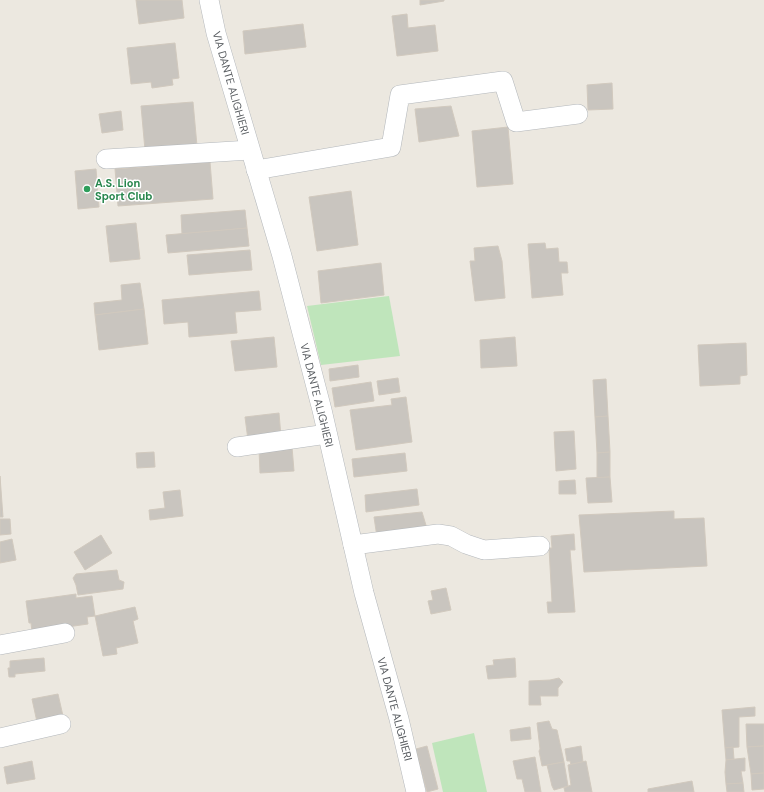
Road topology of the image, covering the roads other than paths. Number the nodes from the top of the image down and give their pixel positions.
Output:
1 (209, 0) edge
2 (578, 114) dead end
3 (250, 150) junction
4 (106, 159) dead end
5 (256, 170) junction
6 (327, 434) junction
7 (237, 447) dead end
8 (353, 545) junction
9 (540, 546) dead end
10 (65, 633) dead end
11 (0, 645) edge
12 (60, 724) dead end
13 (0, 738) edge
14 (416, 792) edge

1 - 3 street, VIA DANTE ALIGHIERI
2 - 5 street
3 - 4 street
3 - 5 street, VIA DANTE ALIGHIERI
5 - 6 street, VIA DANTE ALIGHIERI
6 - 7 street
6 - 8 street, VIA DANTE ALIGHIERI
8 - 9 street
8 - 14 street, VIA DANTE ALIGHIERI
10 - 11 street
12 - 13 street

